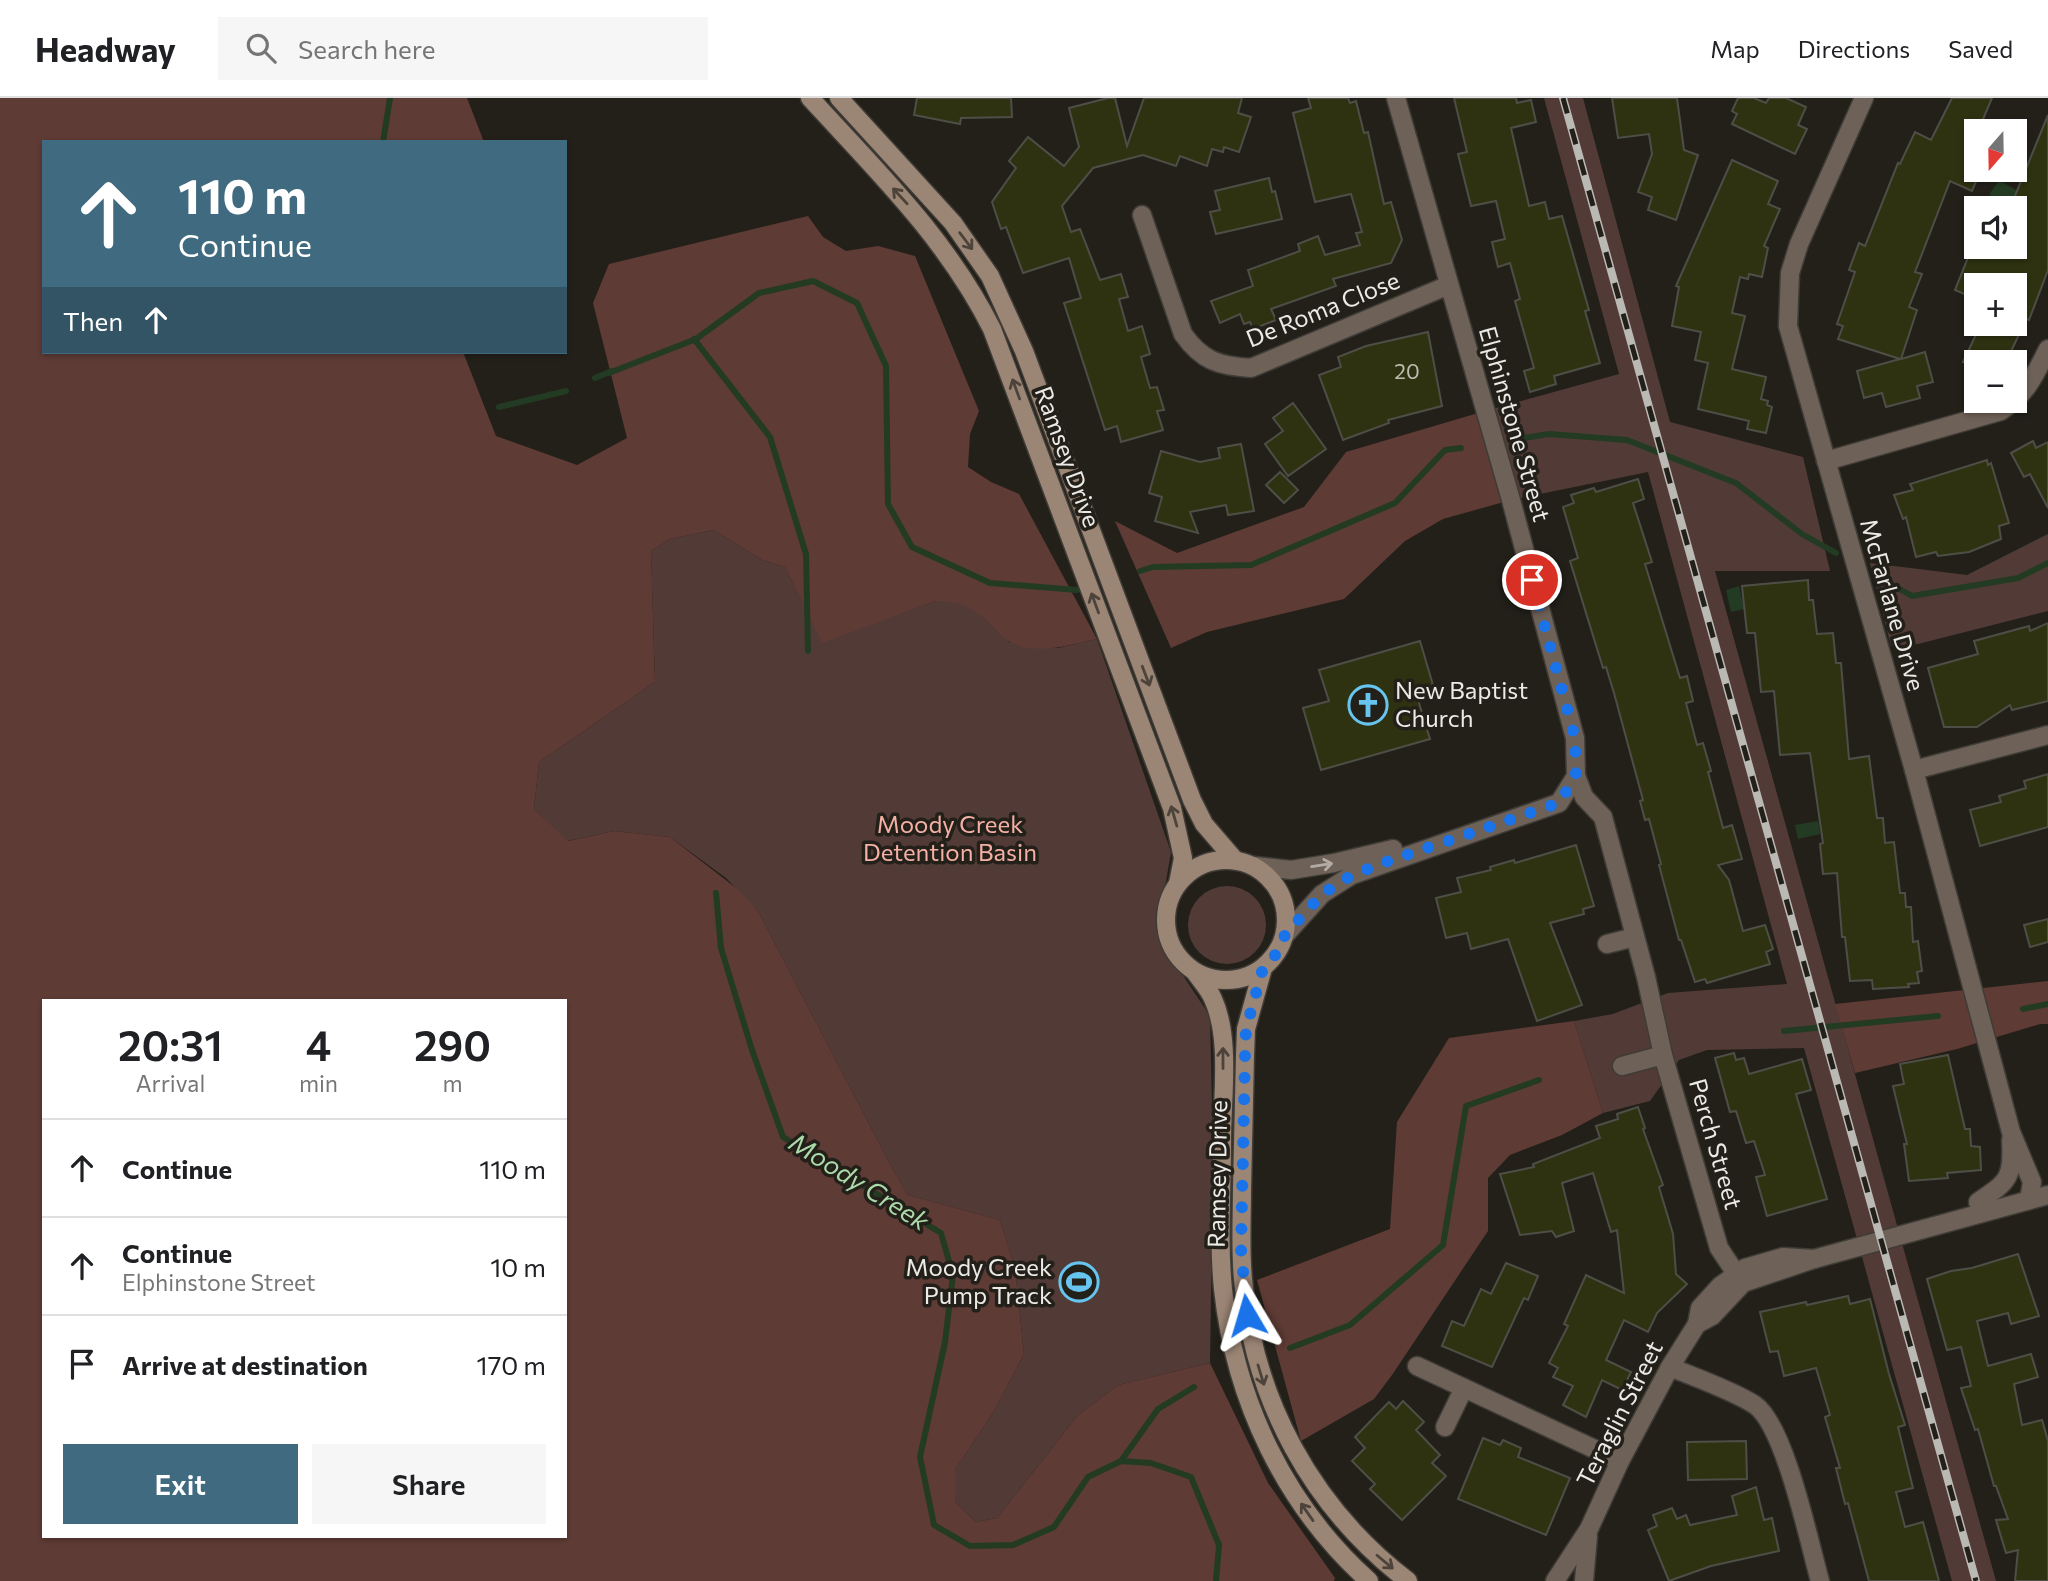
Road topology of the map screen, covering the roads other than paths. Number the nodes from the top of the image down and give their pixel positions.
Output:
1 (810, 98) edge
2 (839, 98) edge
3 (1396, 98) edge
4 (1864, 98) edge
5 (1142, 215) dead end
6 (1448, 285) junction
7 (2048, 349) edge
8 (1826, 461) junction
9 (2048, 735) edge
10 (1914, 770) junction
11 (1576, 776) junction
12 (1559, 803) junction
13 (1593, 806) junction
14 (1475, 832) junction
15 (1236, 860) junction
16 (1255, 866) junction
17 (1178, 883) junction
18 (1285, 935) junction
19 (1635, 937) junction
20 (1607, 944) dead end
21 (1263, 968) junction
22 (1195, 972) junction
23 (1663, 1055) junction
24 (1622, 1066) dead end
25 (2011, 1132) junction
26 (2036, 1189) edge
27 (2048, 1195) edge
28 (1978, 1202) junction
29 (1949, 1221) junction
30 (1739, 1278) junction
31 (1417, 1366) dead end
32 (1670, 1367) junction
33 (1464, 1388) junction
34 (1445, 1427) dead end
35 (1620, 1461) junction
36 (1589, 1529) junction
37 (1369, 1581) edge
38 (1408, 1581) edge
39 (1555, 1581) edge
40 (1584, 1581) edge
41 (1820, 1581) edge

17 -> 1 main road, Ramsey Drive
2 -> 15 main road, Ramsey Drive
3 - 6 street, Elphinstone Street
4 - 8 street, McFarlane Drive
5 - 6 street, De Roma Close
6 - 11 street, Elphinstone Street
7 - 8 street
8 - 10 street, McFarlane Drive
9 - 10 street
10 - 25 street, McFarlane Drive
11 - 12 street
11 - 13 street
12 - 13 street
12 - 14 street
13 - 19 street
16 -> 14 street
14 - 18 street
15 - 16 main road
15 - 17 main road
16 - 18 main road
17 - 22 main road
18 - 21 main road
19 - 20 street
19 - 23 street
21 - 22 main road
21 -> 38 main road, Ramsey Drive
37 -> 22 main road, Ramsey Drive
23 - 24 street, Perch Street
23 - 30 street, Perch Street
25 - 26 street, McFarlane Drive
25 - 28 street, McFarlane Drive
26 - 27 street
26 - 28 street, Teraglin Street
26 - 29 street, Teraglin Street
28 - 29 street, Teraglin Street
29 - 30 street, Teraglin Street
30 - 32 street, Teraglin Street
31 - 33 street
32 - 35 street, Teraglin Street
32 - 41 street
33 - 34 street
33 - 35 street
35 - 36 street, Teraglin Street
36 - 39 street, Teraglin Street
36 - 40 street, Teraglin Street

